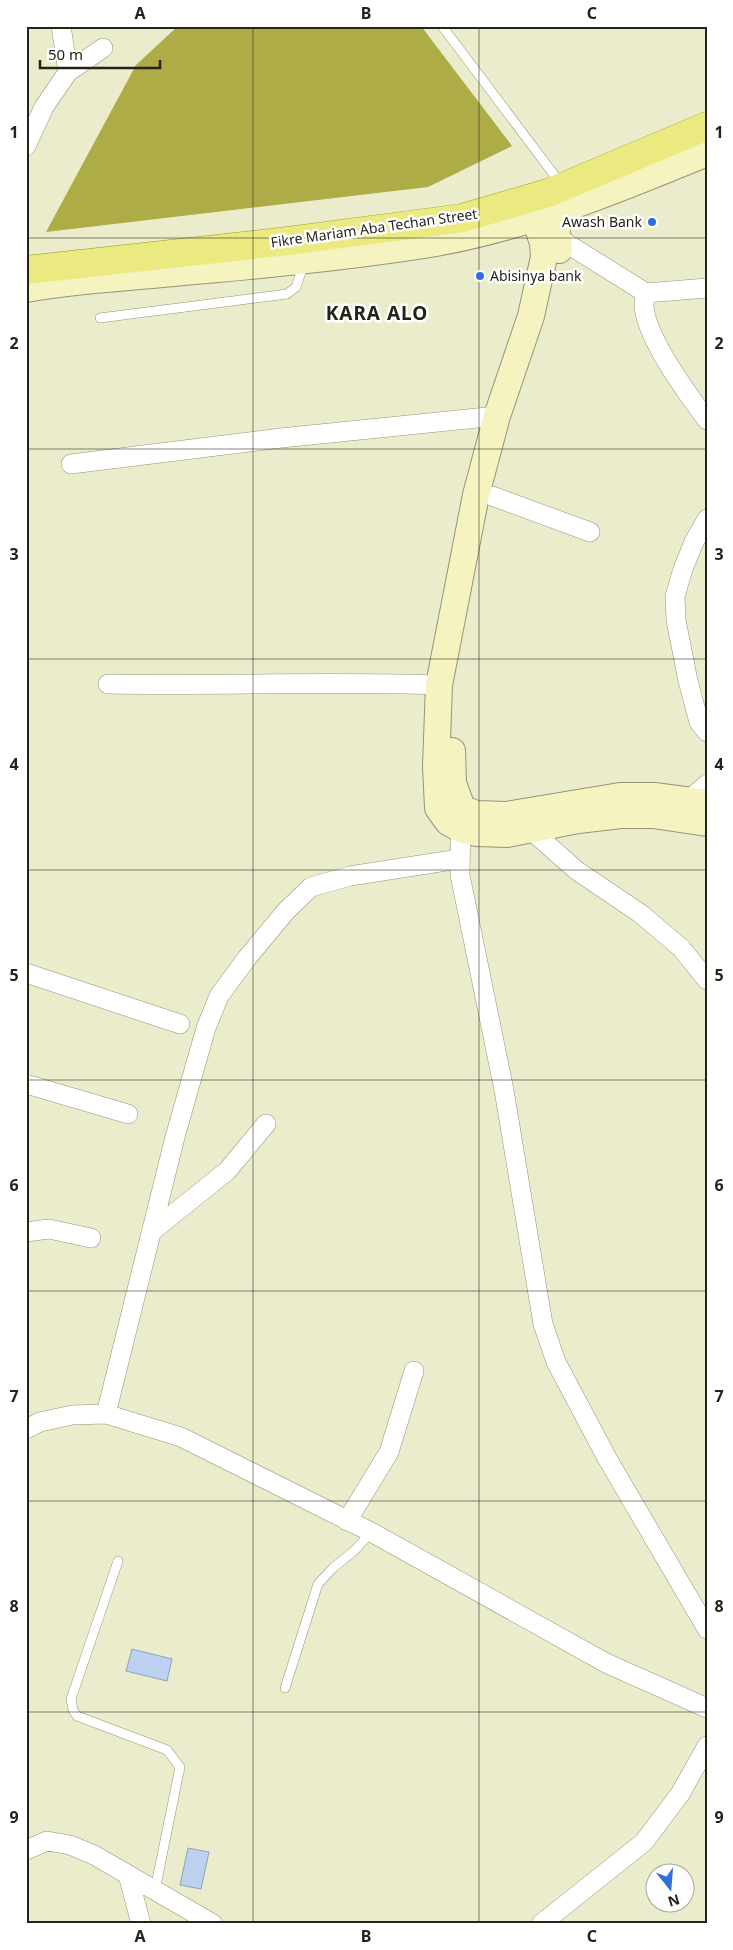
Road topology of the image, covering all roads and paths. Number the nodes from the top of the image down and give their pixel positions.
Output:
1 (61, 26) edge
2 (442, 26) edge
3 (103, 48) dead end
4 (68, 72) junction
5 (707, 126) edge
6 (26, 146) edge
7 (707, 153) edge
8 (547, 208) junction
9 (304, 261) junction
10 (26, 270) edge
11 (707, 288) edge
12 (26, 289) edge
13 (646, 293) junction
14 (100, 318) dead end
15 (497, 416) junction
16 (707, 420) edge
17 (72, 464) dead end
18 (492, 496) junction
19 (707, 519) edge
20 (590, 532) dead end
21 (108, 684) dead end
22 (439, 685) junction
23 (707, 732) edge
24 (701, 796) edge
25 (461, 818) junction
26 (707, 823) edge
27 (532, 830) junction
28 (459, 859) junction
29 (26, 973) edge
30 (707, 980) edge
31 (180, 1024) dead end
32 (26, 1084) edge
33 (128, 1114) dead end
34 (266, 1124) dead end
35 (26, 1232) edge
36 (151, 1232) junction
37 (91, 1238) dead end
38 (414, 1371) dead end
39 (106, 1414) junction
40 (26, 1429) edge
41 (347, 1521) junction
42 (371, 1532) junction
43 (118, 1561) dead end
44 (707, 1629) edge
45 (284, 1688) dead end
46 (707, 1708) edge
47 (707, 1746) edge
48 (26, 1850) edge
49 (128, 1875) junction
50 (155, 1890) junction
51 (141, 1924) edge
52 (213, 1924) edge
53 (541, 1924) edge

1 - 4 street
2 - 8 lane
3 - 4 street
4 - 6 street
5 - 8 main road, Fikre Mariam Aba Techan Street
7 - 8 main road
8 - 9 main road
8 - 10 main road, Fikre Mariam Aba Techan Street
8 - 13 street
8 - 15 main road
8 - 18 main road
9 - 12 main road
9 - 14 lane
11 - 13 street
13 - 16 street
15 - 17 street
15 - 22 main road
18 - 20 street
18 - 25 main road
19 - 23 street
21 - 22 street
22 - 25 main road
24 - 25 main road
25 - 27 main road
25 - 28 street
26 - 27 main road
27 - 30 street
28 - 36 street
28 - 44 street
29 - 31 street
32 - 33 street
34 - 36 street
35 - 37 street
36 - 39 street
38 - 41 street
39 - 40 street
39 - 41 street
41 - 42 street
42 - 45 lane
42 - 46 street
43 - 50 lane
47 - 53 street
48 - 49 street
49 - 50 street
49 - 51 street
50 - 52 street

